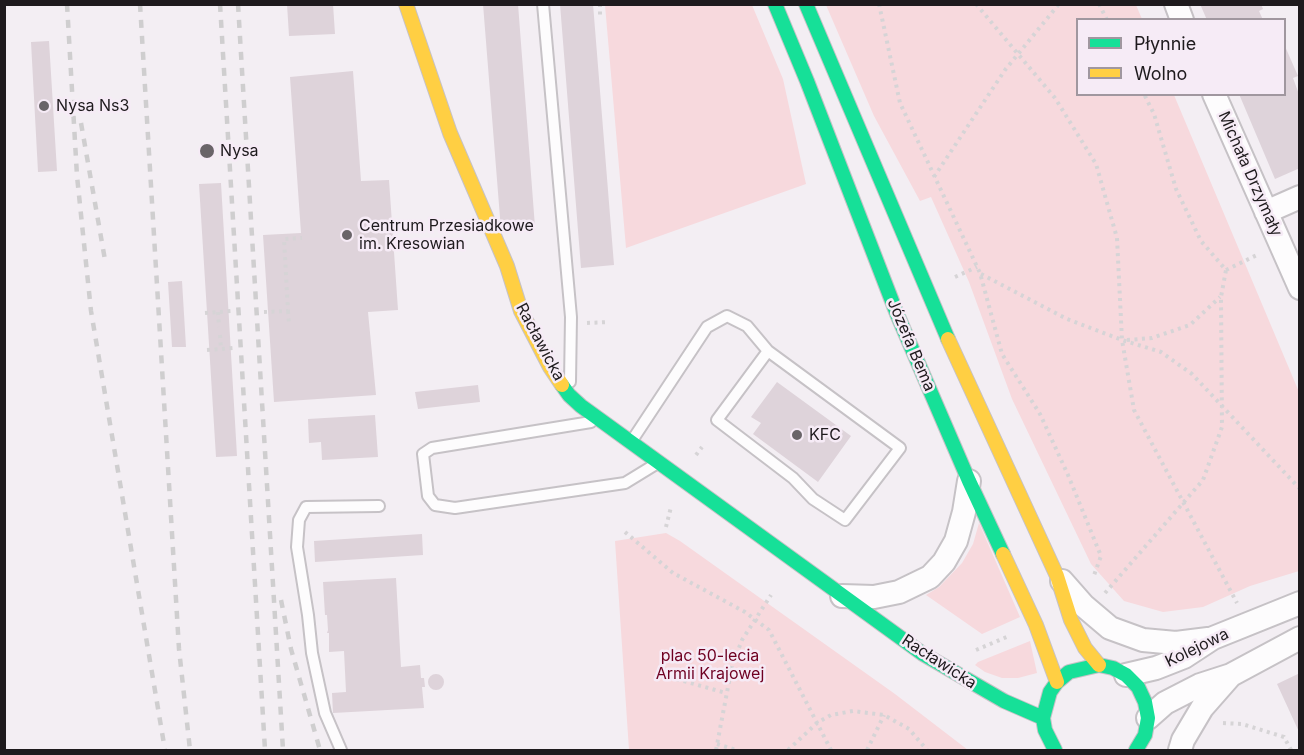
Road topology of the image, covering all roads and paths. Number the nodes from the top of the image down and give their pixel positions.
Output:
1 (406, 4) edge
2 (543, 4) edge
3 (600, 4) edge
4 (774, 4) edge
5 (806, 4) edge
6 (879, 4) edge
7 (976, 4) edge
8 (1059, 4) edge
9 (1099, 4) edge
10 (600, 17) dead end
11 (1106, 18) edge
12 (1018, 54) junction
13 (1145, 96) edge
14 (1215, 96) edge
15 (934, 177) junction
16 (1299, 197) edge
17 (1266, 212) junction
18 (302, 238) dead end
19 (1282, 244) junction
20 (977, 267) junction
21 (1226, 270) junction
22 (980, 273) junction
23 (955, 277) dead end
24 (1299, 288) edge
25 (1221, 297) junction
26 (288, 311) junction
27 (218, 312) junction
28 (232, 312) dead end
29 (264, 312) dead end
30 (205, 313) dead end
31 (609, 322) dead end
32 (586, 323) dead end
33 (289, 324) dead end
34 (219, 327) dead end
35 (220, 335) dead end
36 (1122, 340) junction
37 (234, 348) dead end
38 (221, 349) junction
39 (207, 350) dead end
40 (768, 351) junction
41 (569, 395) junction
42 (1222, 406) junction
43 (601, 420) junction
44 (630, 442) junction
45 (658, 462) junction
46 (969, 481) junction
47 (1299, 489) edge
48 (1183, 503) junction
49 (379, 506) dead end
50 (625, 532) dead end
51 (1057, 576) junction
52 (1092, 582) dead end
53 (771, 596) dead end
54 (842, 596) junction
55 (1101, 599) dead end
56 (1299, 603) edge
57 (755, 620) junction
58 (1248, 624) junction
59 (1009, 636) dead end
60 (1213, 638) junction
61 (1299, 638) edge
62 (976, 650) dead end
63 (1099, 665) junction
64 (662, 675) dead end
65 (1126, 675) junction
66 (1231, 675) junction
67 (1058, 682) junction
68 (726, 693) junction
69 (884, 715) junction
70 (1043, 718) junction
71 (1148, 718) junction
72 (817, 723) junction
73 (1222, 723) dead end
74 (717, 744) junction
75 (341, 750) edge
76 (716, 750) edge
77 (736, 750) edge
78 (788, 750) edge
79 (831, 750) edge
80 (867, 750) edge
81 (927, 750) edge
82 (1055, 750) edge
83 (1136, 750) edge
84 (1180, 750) edge
85 (1291, 750) edge

1 - 41 main road, Racławicka
2 - 41 lane
3 - 10 path
4 - 46 main road, Józefa Bema
5 - 51 main road
6 - 15 path
7 - 12 path
8 - 12 path
9 - 11 path
12 - 15 path
12 - 36 path
13 - 21 path
14 - 17 street, Michała Drzymały
15 - 20 path
16 - 17 street
17 - 19 street, Michała Drzymały
18 - 26 path
19 - 21 path
19 - 24 street, Michała Drzymały
20 - 22 path
20 - 23 path
21 - 25 path
22 - 36 path
22 - 52 path
25 - 36 path
25 - 42 path
26 - 29 path
26 - 33 path
27 - 28 path
27 - 30 path
27 - 34 path
31 - 32 path
35 - 38 path
36 - 42 path
36 - 48 path
37 - 38 path
38 - 39 path
40 - 40 lane
40 - 44 lane
41 - 43 main road, Racławicka
42 - 47 path
42 - 48 path
43 - 44 main road, Racławicka
43 - 45 lane
44 - 45 main road, Racławicka
45 - 54 main road, Racławicka
46 - 54 street
46 - 67 main road, Józefa Bema
48 - 55 path
48 - 58 path
49 - 75 lane
50 - 57 path
51 - 60 street
51 - 63 main road
53 - 57 path
54 - 70 main road, Racławicka
56 - 58 street, Kolejowa
57 - 68 path
57 - 72 path
58 - 60 street, Kolejowa
59 - 62 path
60 - 65 street, Kolejowa
61 - 66 street
63 - 65 main road
63 - 67 main road
64 - 68 path
65 - 71 main road
66 - 71 street
66 - 84 street
67 - 70 main road
68 - 74 path
69 - 72 path
69 - 80 path
69 - 81 path
70 - 82 main road
71 - 83 main road
72 - 78 path
72 - 79 path
73 - 85 path
74 - 76 path
74 - 77 path

